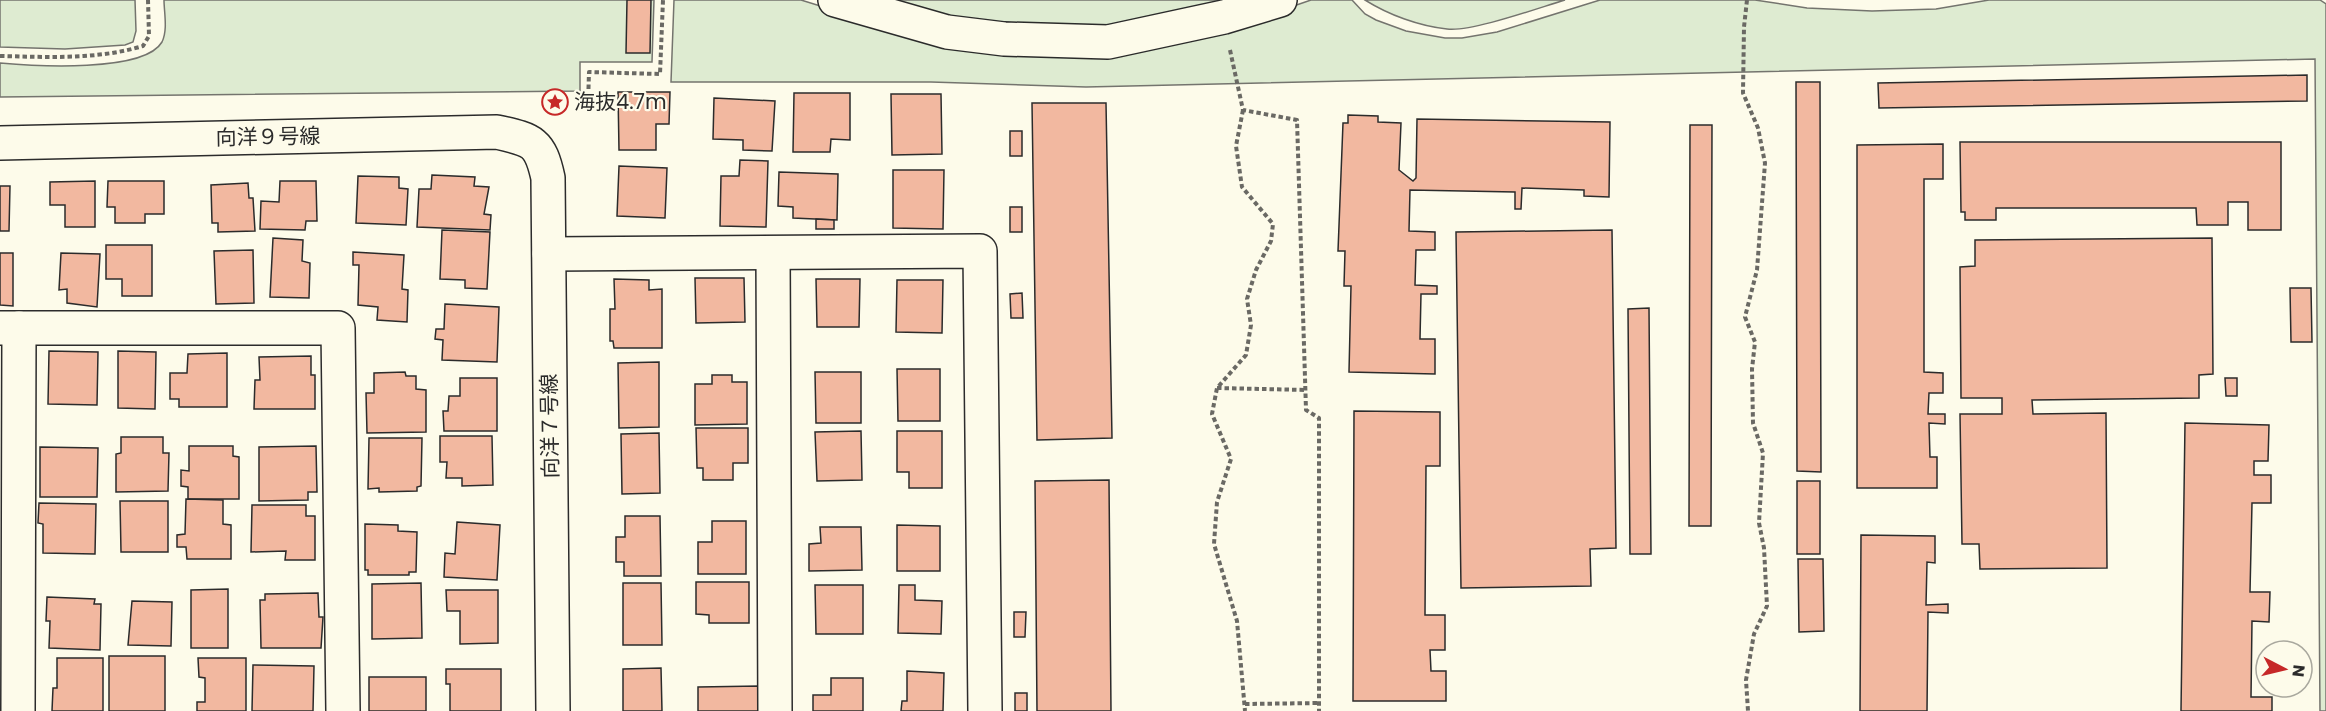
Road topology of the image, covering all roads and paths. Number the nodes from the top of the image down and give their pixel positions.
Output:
1 (148, 0) edge
2 (663, 0) edge
3 (835, 0) edge
4 (1280, 0) edge
5 (1747, 0) edge
6 (1224, 17) junction
7 (0, 56) edge
8 (588, 104) dead end
9 (1243, 110) junction
10 (0, 143) edge
11 (534, 144) joint
12 (773, 253) junction
13 (549, 254) junction
14 (10, 328) edge
15 (1217, 388) junction
16 (1306, 390) junction
17 (1319, 703) junction
18 (1245, 704) junction
19 (18, 711) edge
20 (343, 711) edge
21 (553, 711) edge
22 (775, 711) edge
23 (985, 711) edge
24 (1245, 711) edge
25 (1319, 711) edge
26 (1748, 711) edge

1 - 7 path
2 - 8 path
3 - 6 street
4 - 6 street
5 - 26 path
6 - 9 path
9 - 15 path
9 - 16 path
10 - 11 street, 向洋９号線
11 - 13 street, 向洋７号線
12 - 13 street
12 - 22 street
12 - 23 street
13 - 21 street, 向洋７号線
14 - 19 street
14 - 20 street
15 - 16 path
15 - 18 path
16 - 17 path
17 - 18 path
17 - 25 path
18 - 24 path

